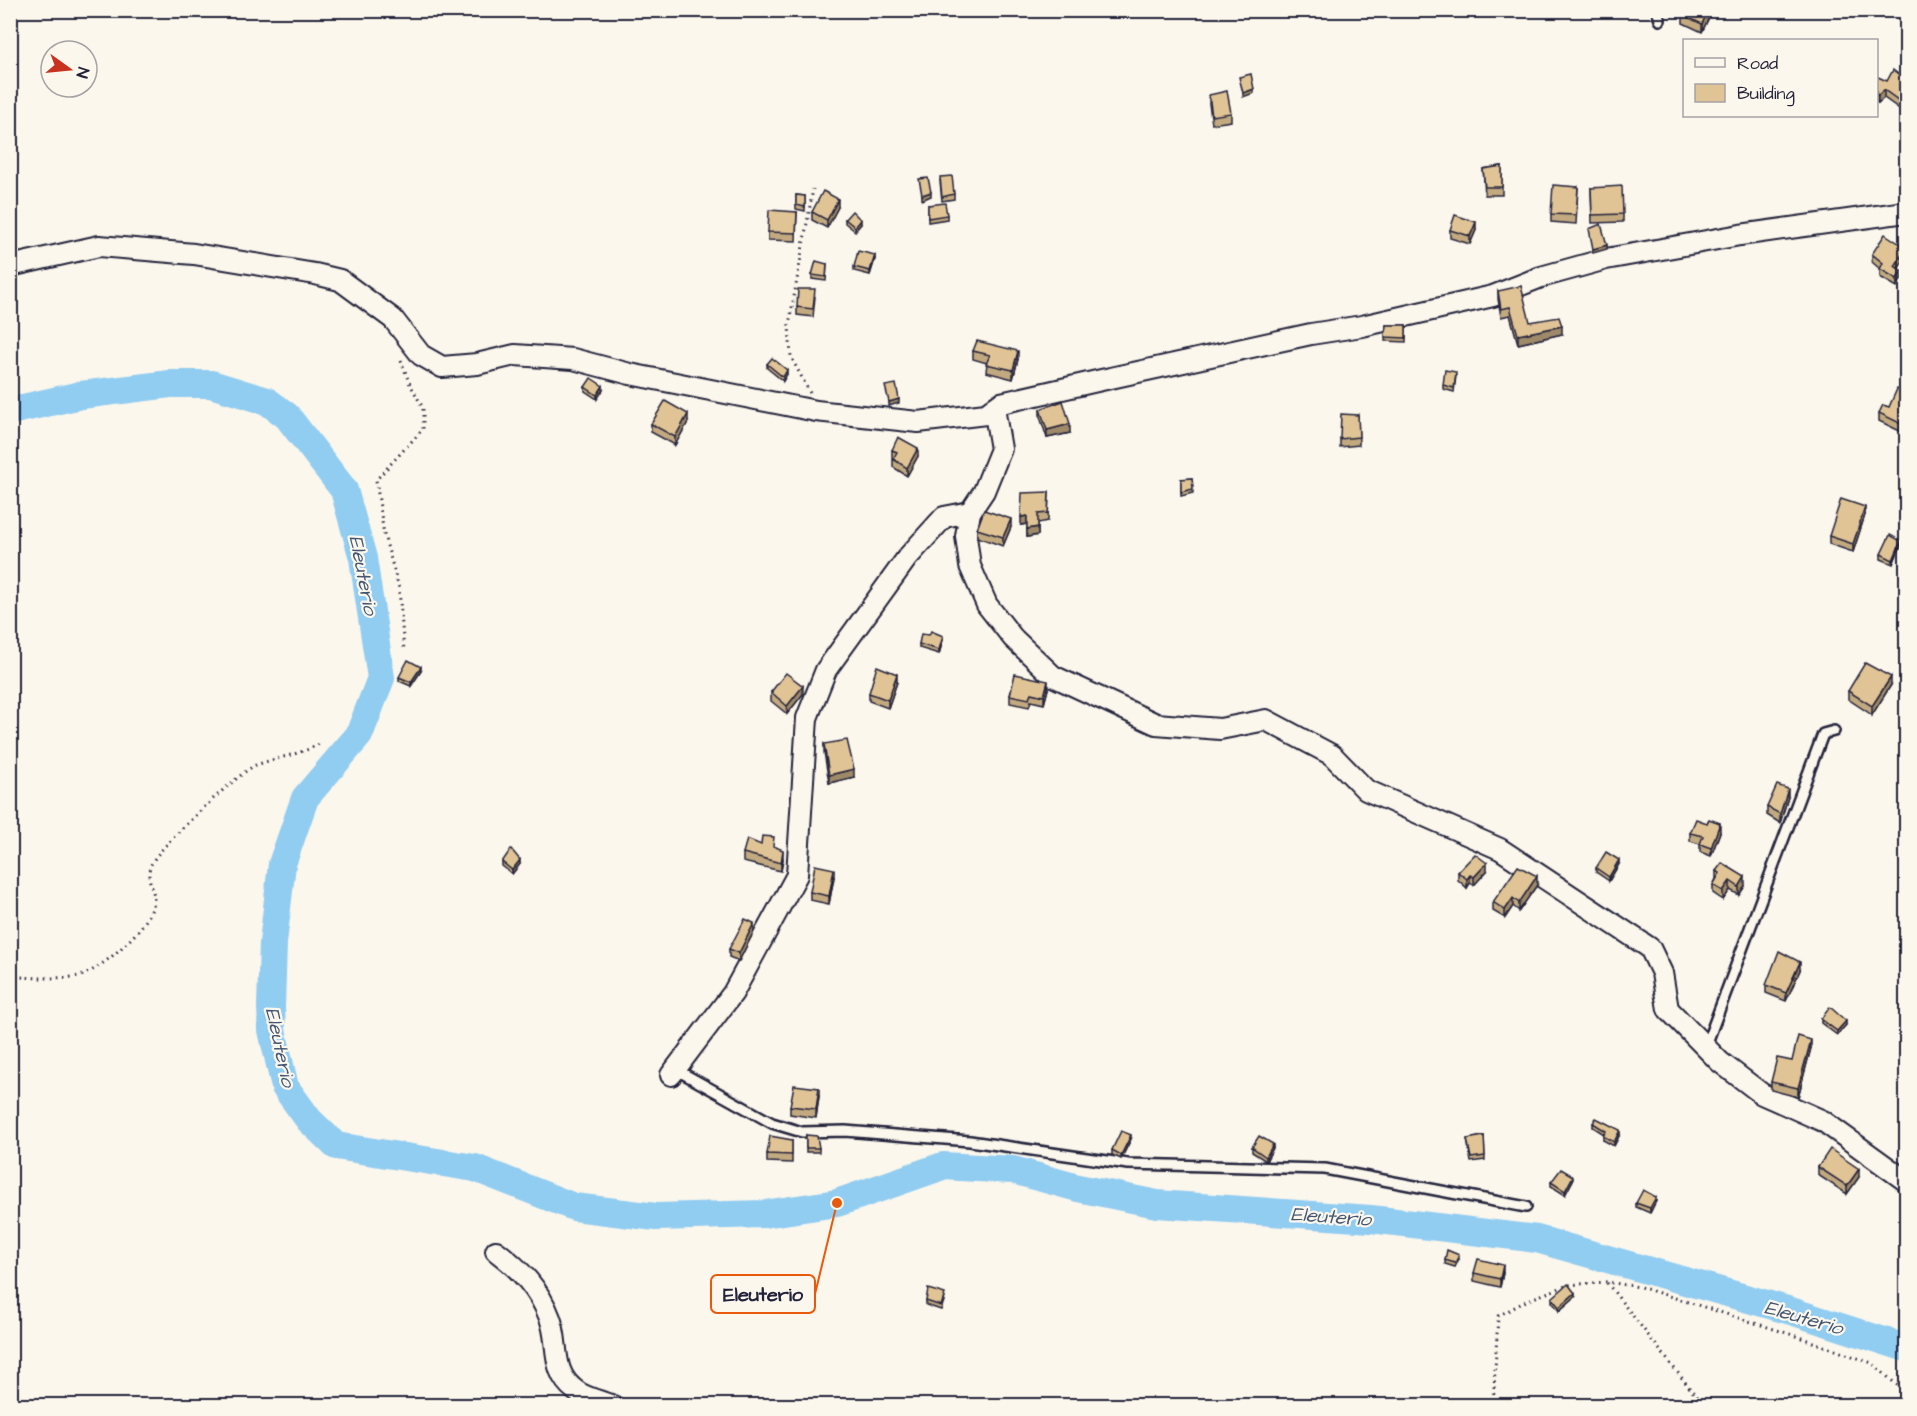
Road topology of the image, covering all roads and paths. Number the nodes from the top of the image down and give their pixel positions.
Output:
1 (813, 189) dead end
2 (1906, 212) edge
3 (10, 266) edge
4 (398, 350) dead end
5 (994, 408) junction
6 (822, 412) junction
7 (970, 512) junction
8 (404, 651) dead end
9 (1834, 731) dead end
10 (321, 743) dead end
11 (10, 975) edge
12 (1705, 1048) junction
13 (673, 1072) joint
14 (1906, 1182) edge
15 (1526, 1207) dead end
16 (496, 1251) dead end
17 (1606, 1282) junction
18 (10, 1391) edge
19 (1906, 1393) edge
20 (23, 1406) edge
21 (613, 1406) edge
22 (1493, 1406) edge
23 (1704, 1406) edge

1 - 6 path
2 - 5 street
3 - 6 street
4 - 8 path
5 - 6 street
5 - 7 street
7 - 12 street
7 - 13 street
9 - 12 lane
10 - 11 path
12 - 14 street
13 - 15 lane
16 - 21 street
17 - 19 path
17 - 22 path
17 - 23 path
18 - 20 path

